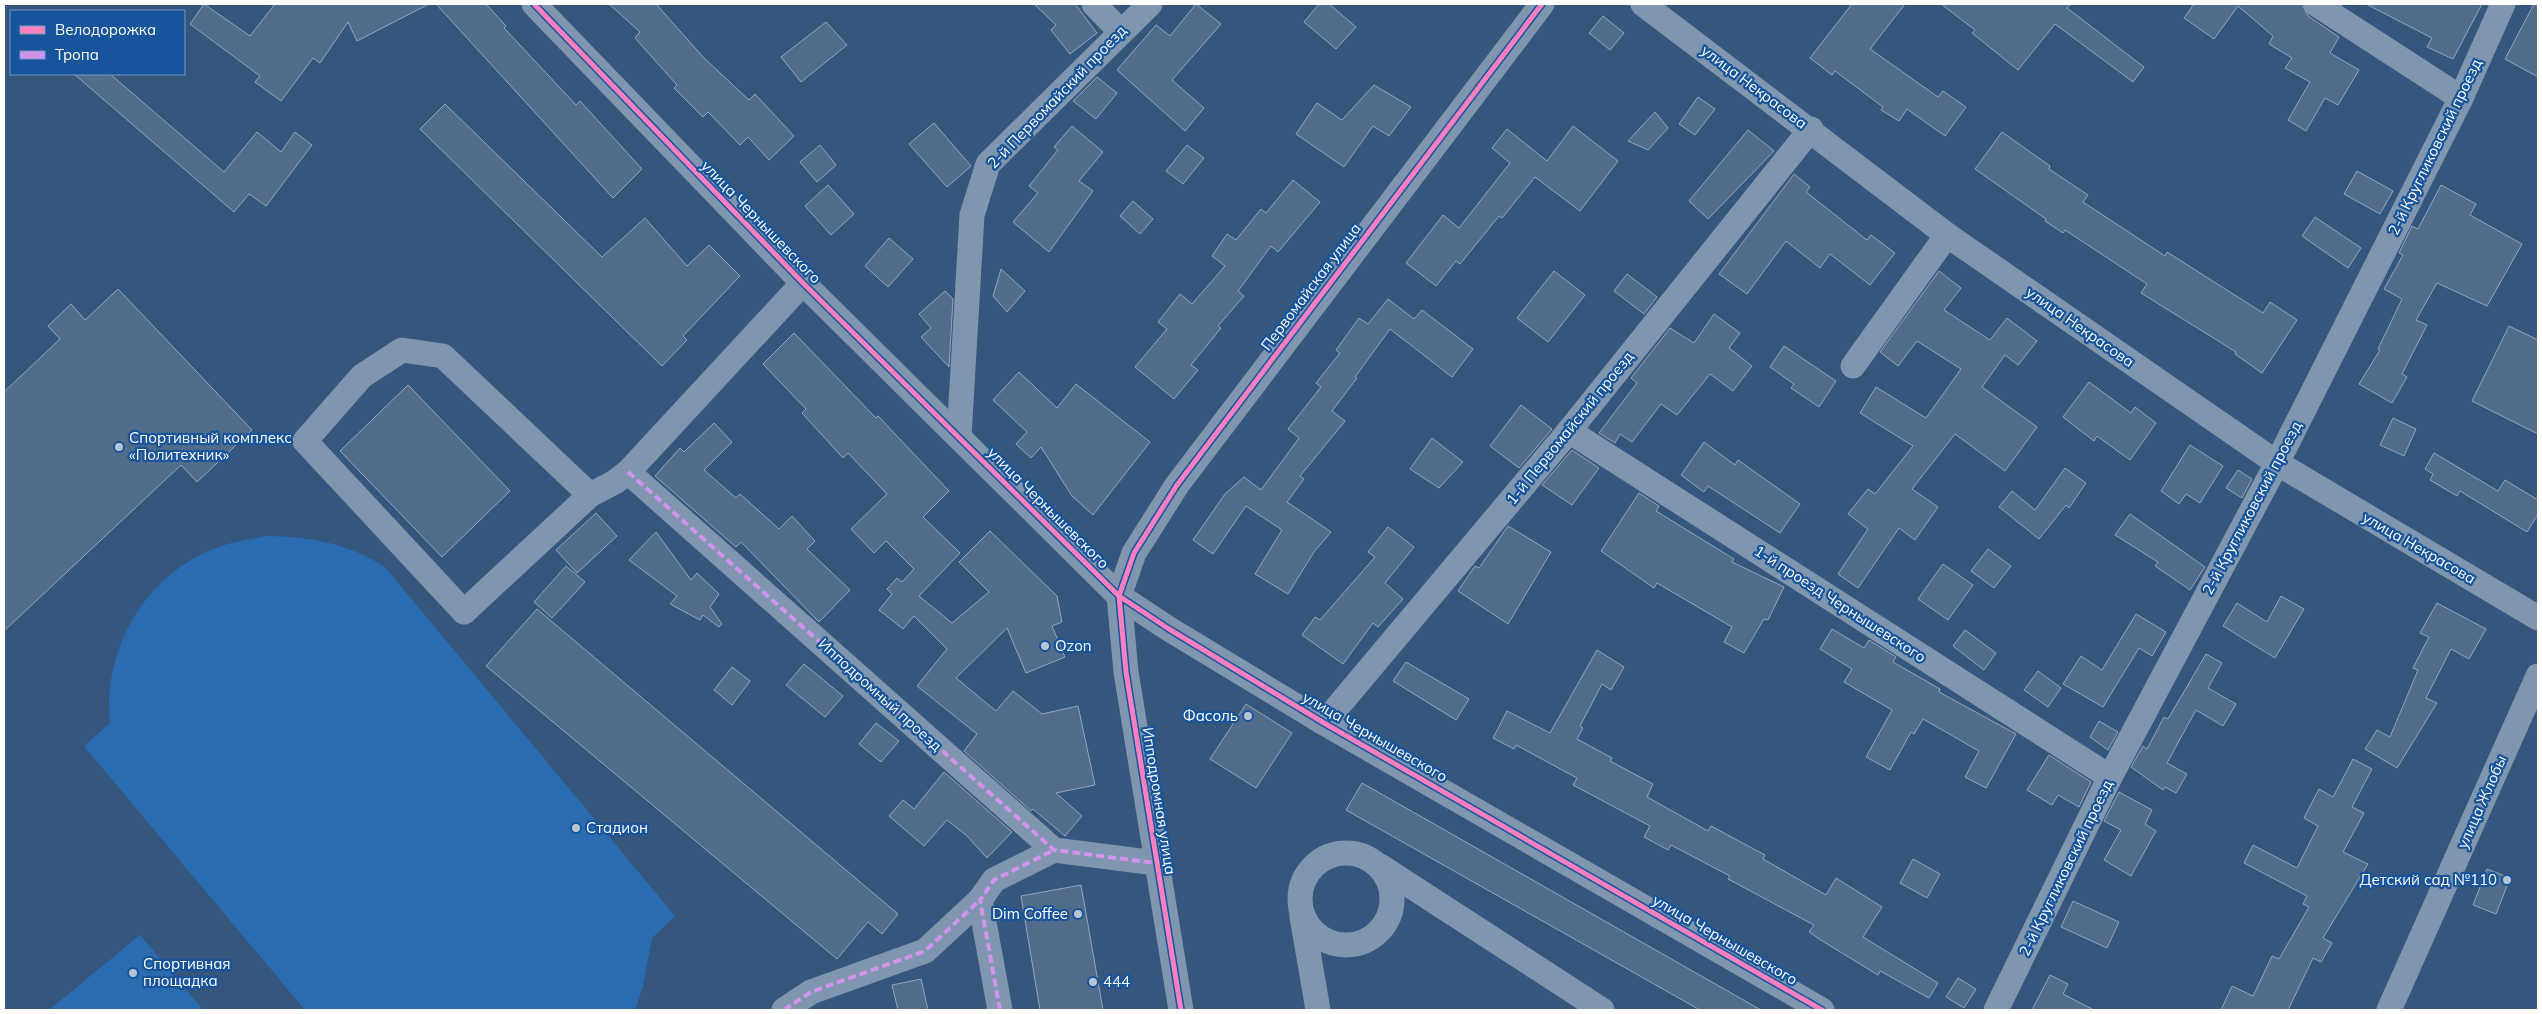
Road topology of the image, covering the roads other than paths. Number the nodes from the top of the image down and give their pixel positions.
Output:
1 (534, 4) edge
2 (1094, 4) edge
3 (1150, 4) edge
4 (1542, 4) edge
5 (1643, 4) edge
6 (2316, 4) edge
7 (2503, 4) edge
8 (1120, 32) junction
9 (2461, 98) junction
10 (1811, 130) junction
11 (1947, 235) junction
12 (803, 283) junction
13 (1853, 366) dead end
14 (1569, 432) junction
15 (959, 437) junction
16 (2277, 463) junction
17 (628, 472) junction
18 (590, 495) junction
19 (1119, 596) junction
20 (2538, 618) edge
21 (2538, 676) edge
22 (1324, 723) junction
23 (2110, 777) junction
24 (1054, 850) junction
25 (1373, 861) junction
26 (1156, 863) junction
27 (980, 900) junction
28 (1302, 914) junction
29 (784, 1010) edge
30 (1000, 1010) edge
31 (1181, 1010) edge
32 (1318, 1010) edge
33 (1602, 1010) edge
34 (1822, 1010) edge
35 (1996, 1010) edge
36 (2388, 1010) edge

1 - 12 street, улица Чернышевского
2 - 8 street
3 - 8 street, 2-й Первомайский проезд
4 - 19 street, Первомайская улица
5 - 10 street, улица Некрасова
6 - 9 street
7 - 9 street, 2-й Кругликовский проезд
8 - 15 street, 2-й Первомайский проезд
9 - 16 street, 2-й Кругликовский проезд
10 - 11 street, улица Некрасова
10 - 14 street, 1-й Первомайский проезд
11 - 13 street
11 - 16 street, улица Некрасова
12 - 15 street, улица Чернышевского
12 - 17 street
14 - 22 street, 1-й Первомайский проезд
14 - 23 street, 1-й проезд Чернышевского
15 - 19 street, улица Чернышевского
16 - 20 street, улица Некрасова
16 - 23 street, 2-й Кругликовский проезд
17 - 18 street
17 - 24 street, Ипподромный проезд
18 - 18 street
19 - 22 street, улица Чернышевского
19 - 26 street, Ипподромная улица
21 - 36 street, улица Жлобы
22 - 34 street, улица Чернышевского
23 - 35 street, 2-й Кругликовский проезд
24 - 26 street
24 - 27 street
25 - 28 street
25 - 28 street
25 - 33 street
26 - 31 street, Ипподромная улица
27 - 29 street
27 - 30 street
28 - 32 street

